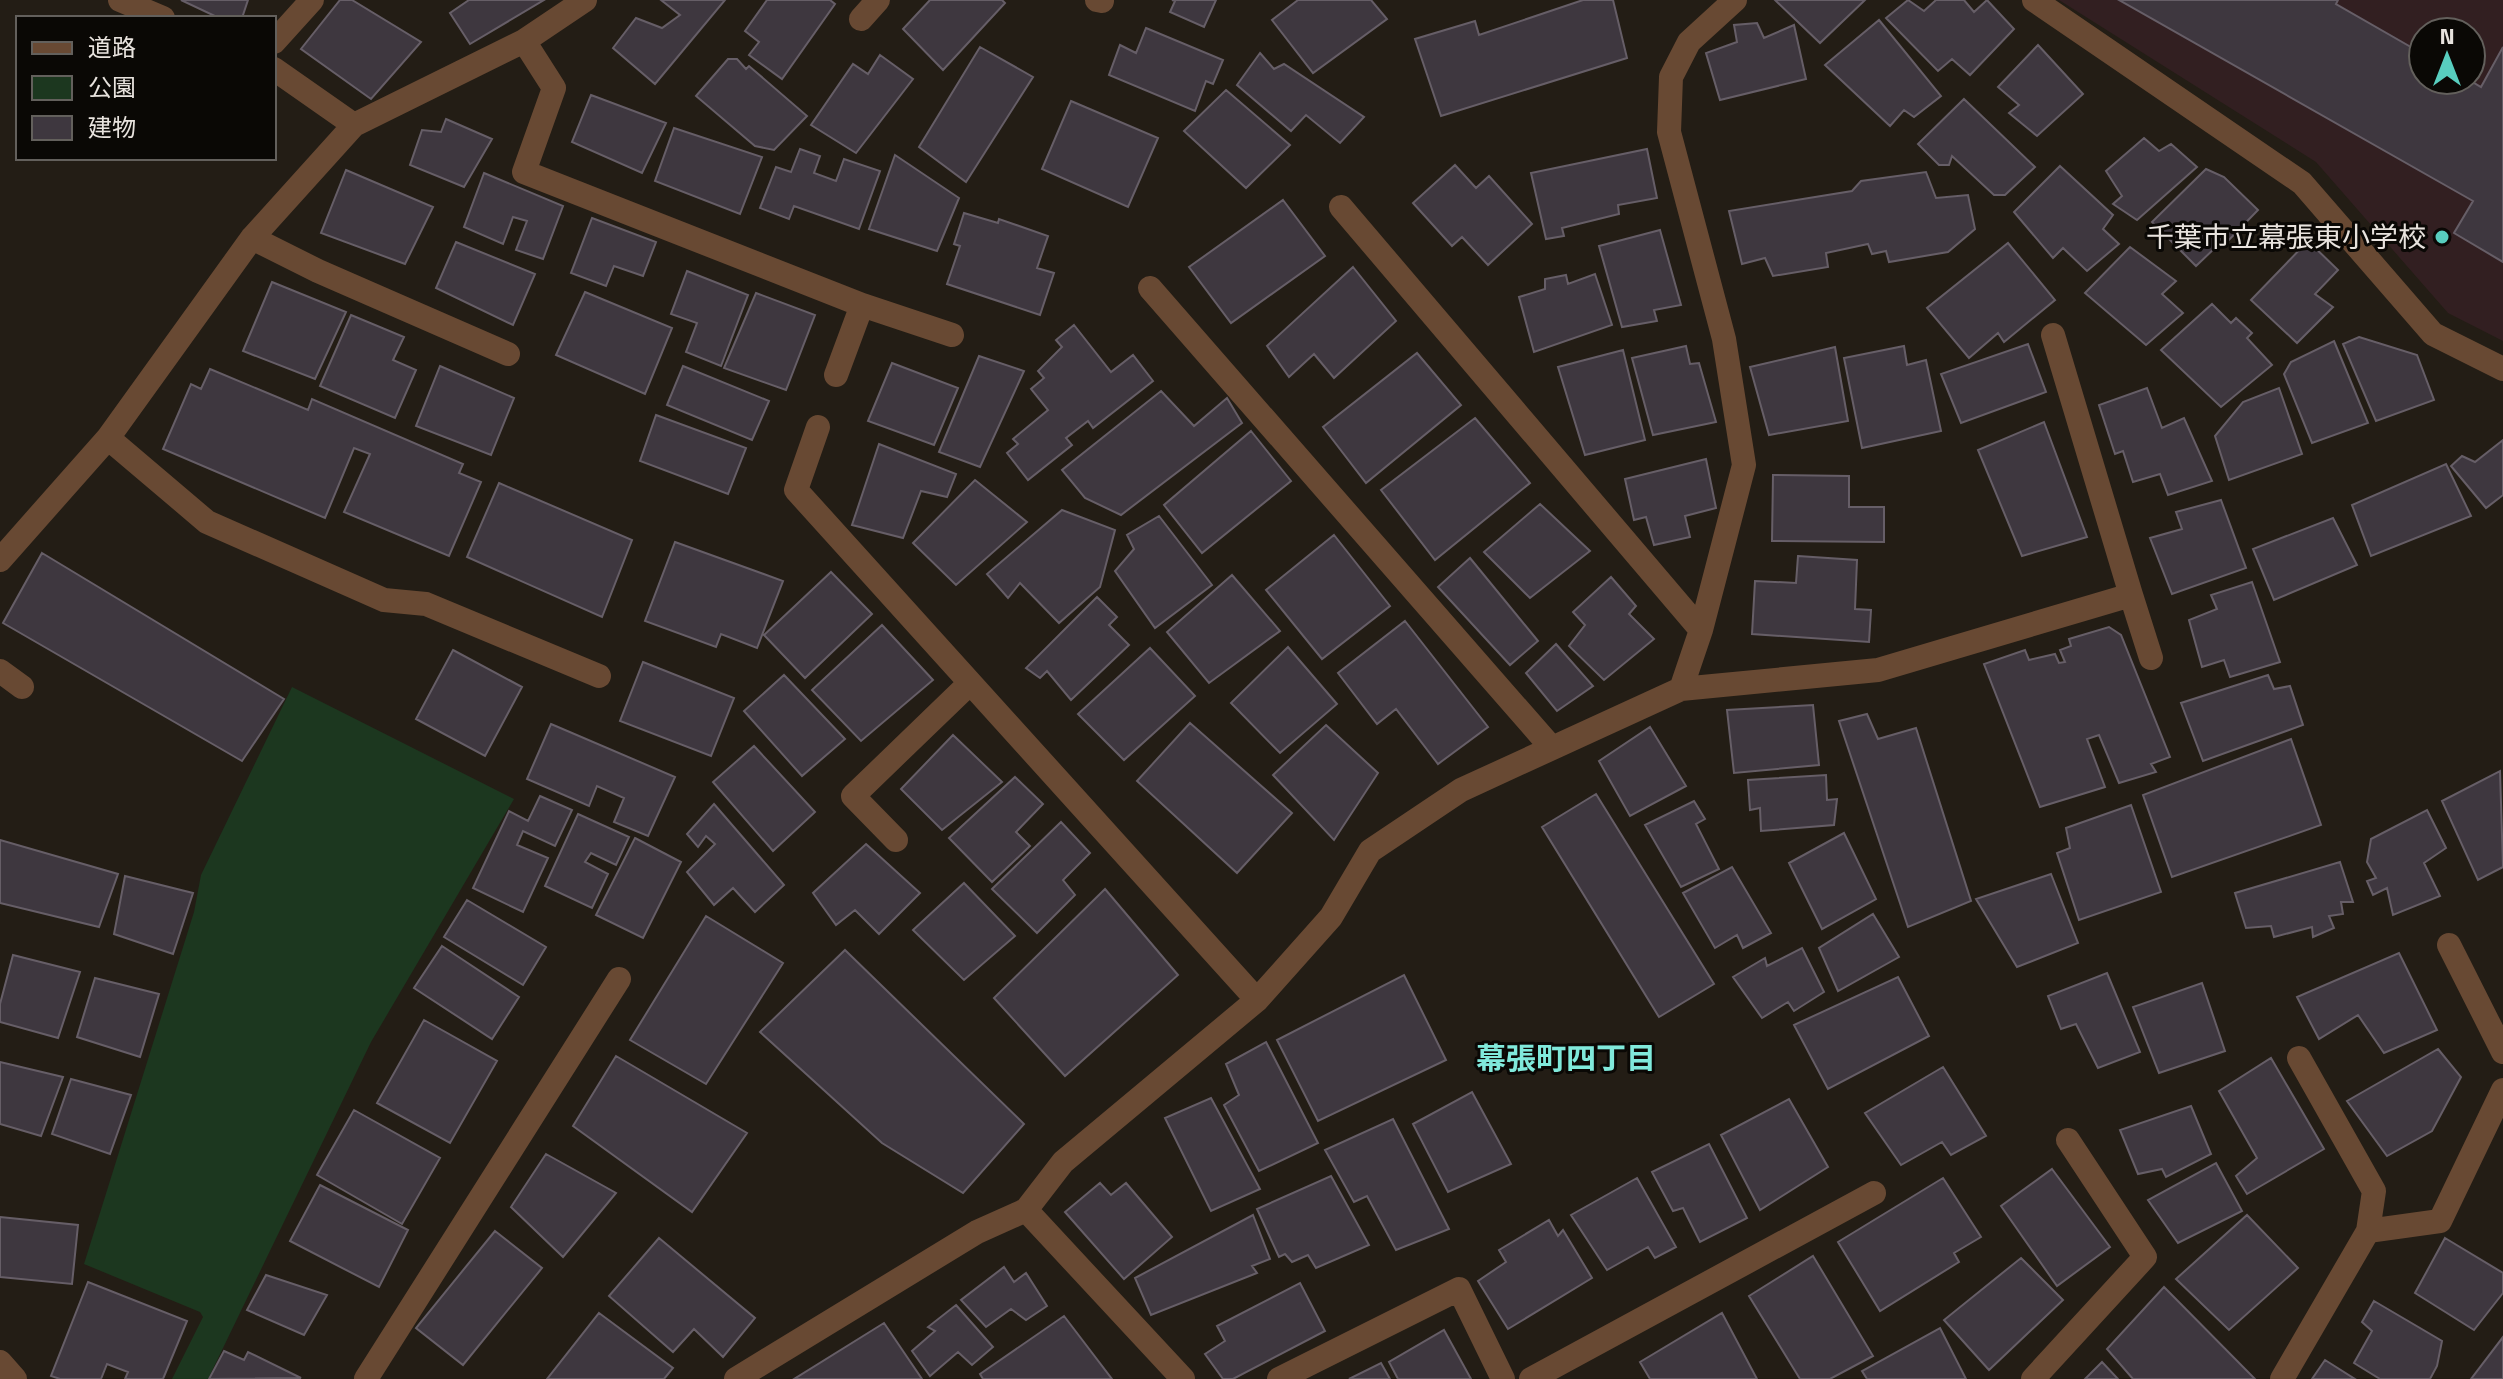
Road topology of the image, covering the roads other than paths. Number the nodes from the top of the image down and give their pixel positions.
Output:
1 (120, 0) edge
2 (312, 0) edge
3 (585, 0) edge
4 (878, 0) edge
5 (1735, 0) edge
6 (2034, 0) edge
7 (158, 16) edge
8 (861, 19) dead end
9 (276, 40) edge
10 (524, 41) junction
11 (276, 70) edge
12 (354, 125) junction
13 (1341, 207) dead end
14 (252, 238) junction
15 (1150, 288) dead end
16 (862, 305) junction
17 (952, 335) dead end
18 (2053, 335) dead end
19 (508, 354) dead end
20 (2503, 369) edge
21 (836, 375) dead end
22 (818, 427) dead end
23 (108, 438) junction
24 (0, 560) edge
25 (2131, 595) junction
26 (1701, 630) junction
27 (2151, 658) dead end
28 (0, 671) edge
29 (599, 676) dead end
30 (969, 684) junction
31 (22, 687) dead end
32 (1681, 689) junction
33 (1551, 747) junction
34 (896, 840) dead end
35 (2449, 945) dead end
36 (619, 979) dead end
37 (1257, 1000) junction
38 (2503, 1052) edge
39 (2299, 1058) dead end
40 (2503, 1090) edge
41 (2068, 1140) dead end
42 (1874, 1193) dead end
43 (1026, 1210) junction
44 (2368, 1231) junction
45 (0, 1362) edge
46 (15, 1379) edge
47 (366, 1379) edge
48 (737, 1379) edge
49 (1183, 1379) edge
50 (1279, 1379) edge
51 (1503, 1379) edge
52 (1531, 1379) edge
53 (2033, 1379) edge
54 (2282, 1379) edge

1 - 7 street
2 - 9 street
3 - 10 street
4 - 8 street
5 - 26 street
6 - 20 street
10 - 12 street
10 - 16 street
11 - 12 street
12 - 14 street
13 - 26 street
14 - 19 street
14 - 23 street
15 - 33 street
16 - 17 street
16 - 21 street
18 - 25 street
22 - 30 street
23 - 24 street
23 - 29 street
25 - 27 street
25 - 32 street
26 - 32 street
28 - 31 street
30 - 34 street
30 - 37 street
32 - 33 street
33 - 37 street
35 - 38 street
36 - 47 street
37 - 43 street
39 - 44 street
40 - 44 street
41 - 53 street
42 - 52 street
43 - 48 street
43 - 49 street
44 - 54 street
45 - 46 street
50 - 51 street

